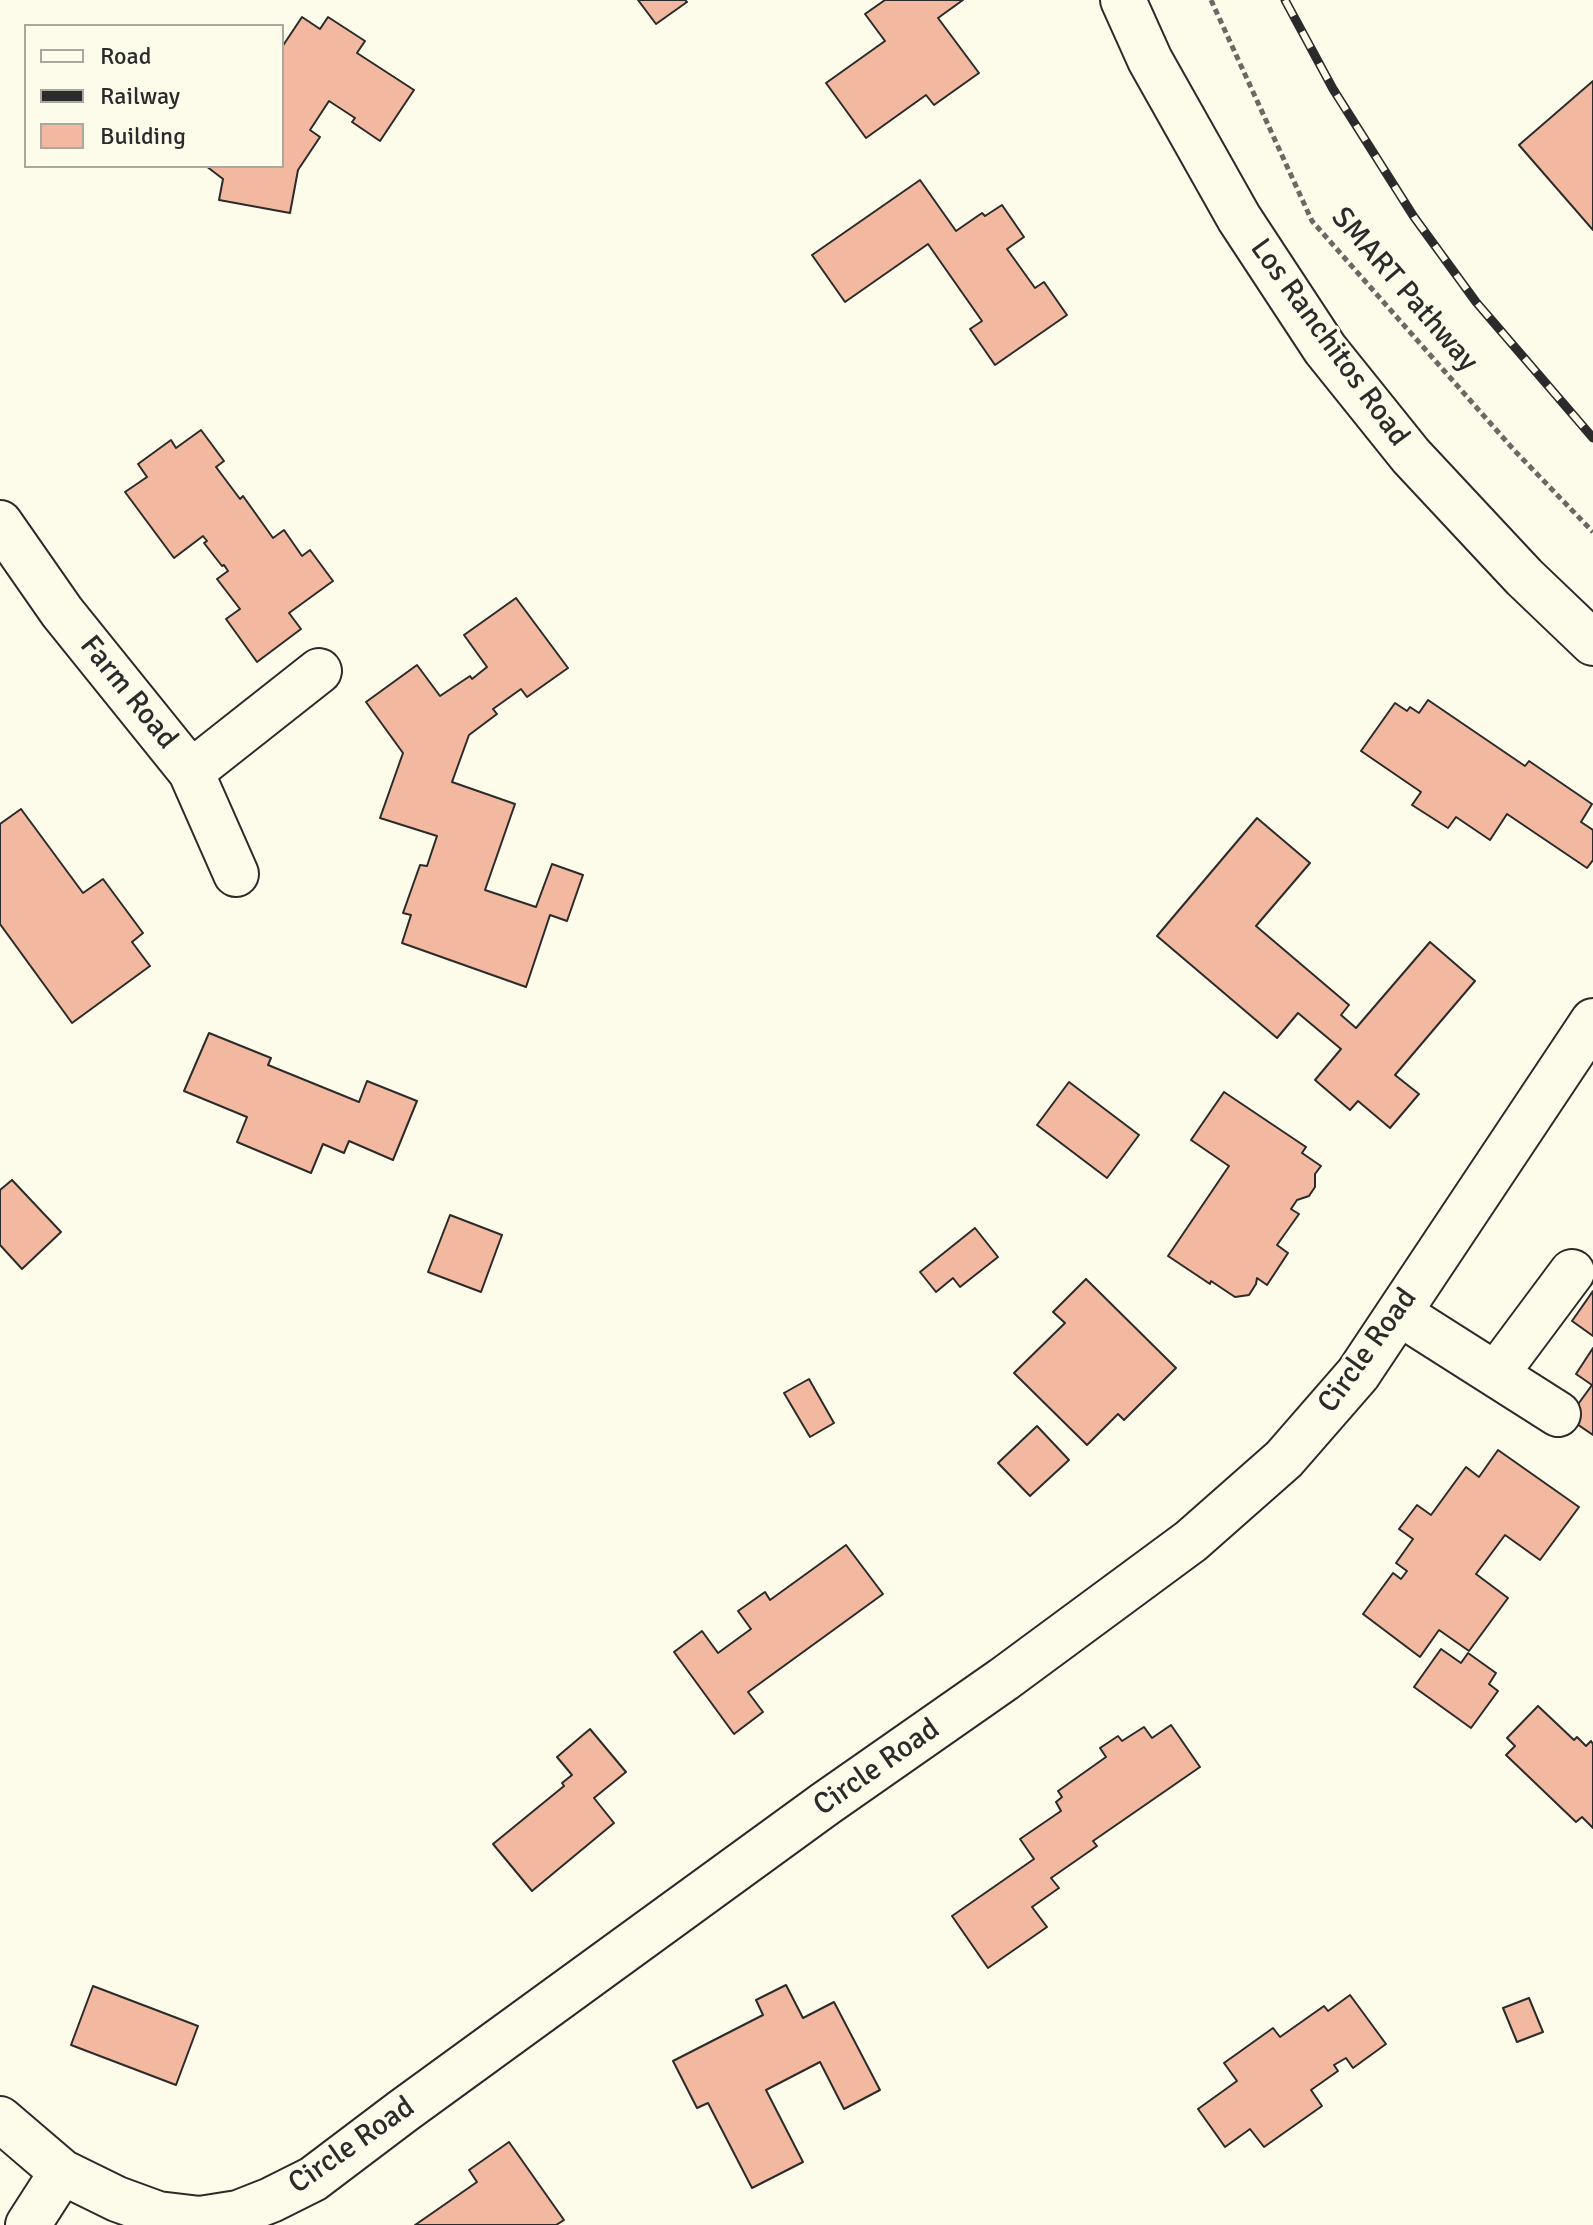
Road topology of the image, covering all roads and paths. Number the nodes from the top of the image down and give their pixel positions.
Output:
1 (1123, 0) edge
2 (1211, 0) edge
3 (0, 523) edge
4 (1593, 532) edge
5 (1593, 643) edge
6 (319, 671) dead end
7 (191, 772) junction
8 (236, 874) dead end
9 (1593, 1021) edge
10 (1572, 1272) dead end
11 (1399, 1313) junction
12 (1496, 1374) junction
13 (1558, 1414) dead end
14 (0, 2119) edge
15 (62, 2172) junction
16 (28, 2225) edge

1 - 5 street, Los Ranchitos Road
2 - 4 path, SMART Pathway
3 - 7 street, Farm Road
6 - 7 street
7 - 8 street, Farm Road
9 - 11 street, Circle Road
10 - 12 street
11 - 12 street
11 - 15 street, Circle Road
12 - 13 street
14 - 15 street, Circle Road
15 - 16 street

